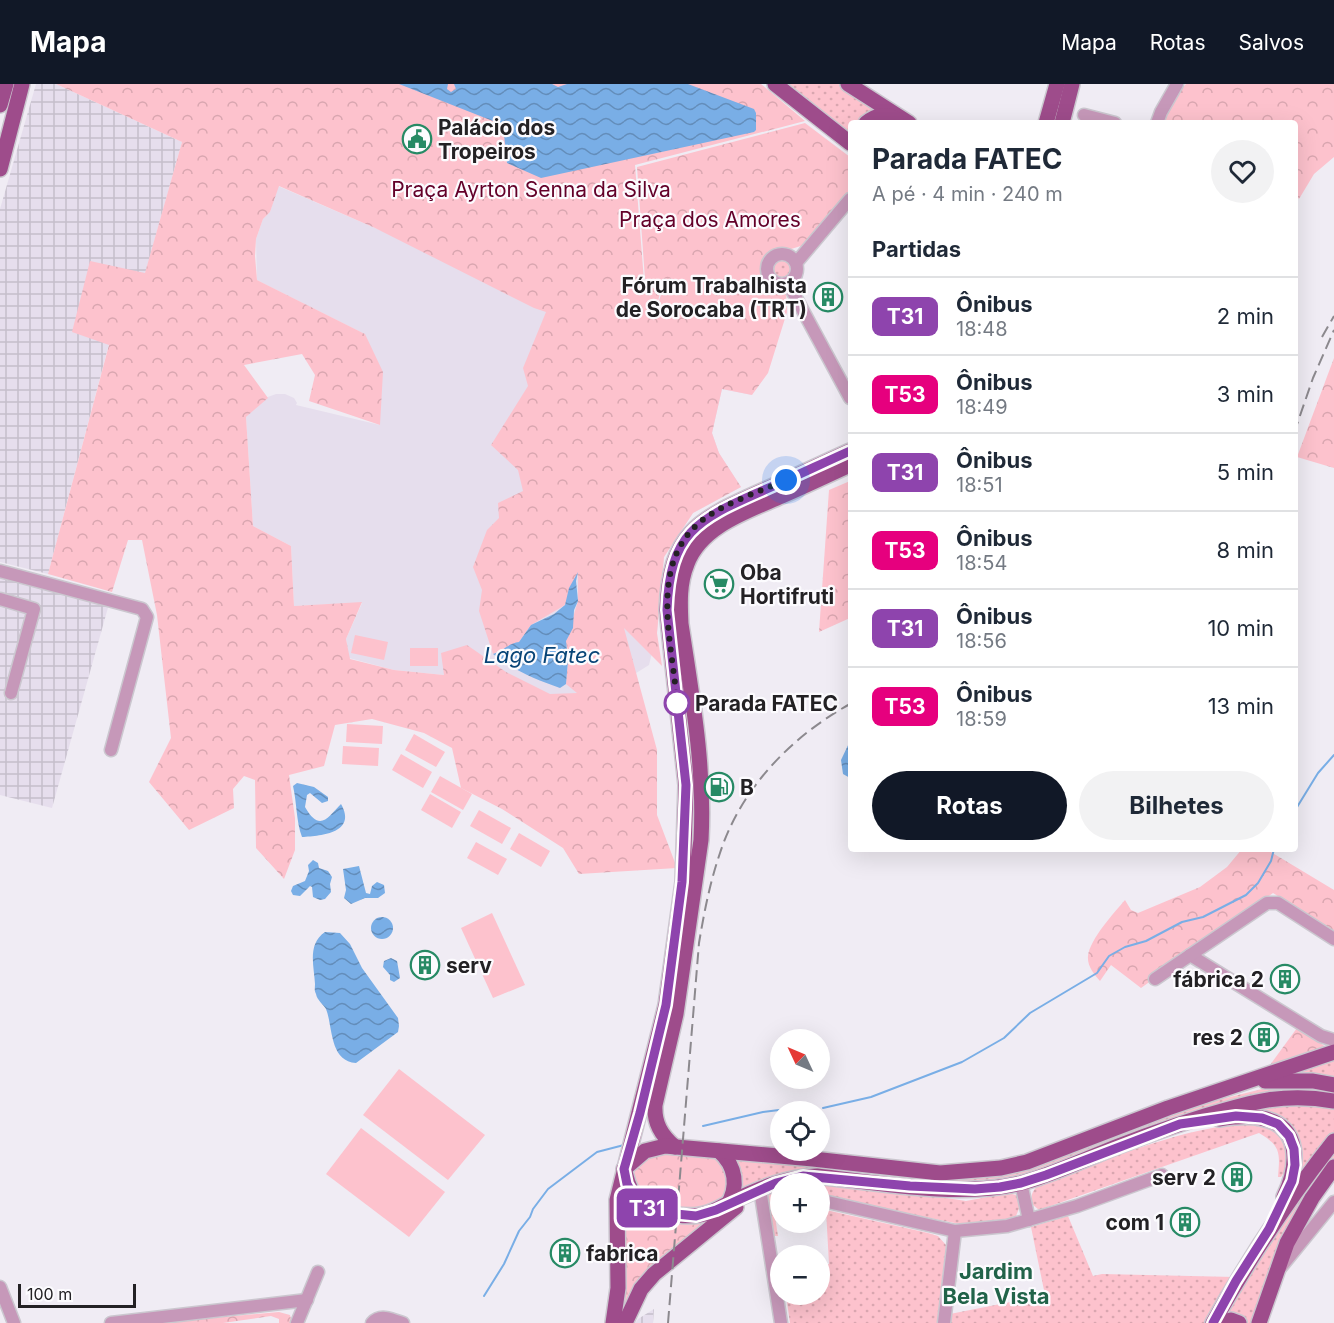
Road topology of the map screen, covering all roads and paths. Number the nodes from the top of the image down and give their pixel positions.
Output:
1 (6, 84) edge
2 (22, 84) edge
3 (775, 84) edge
4 (848, 84) edge
5 (1057, 84) edge
6 (1072, 84) edge
7 (1177, 84) edge
8 (0, 105) edge
9 (1084, 115) dead end
10 (870, 120) edge
11 (899, 120) edge
12 (902, 120) edge
13 (1047, 120) edge
14 (1063, 120) edge
15 (1103, 120) edge
16 (1159, 120) edge
17 (848, 141) edge
18 (0, 168) edge
19 (848, 201) edge
20 (796, 263) junction
21 (788, 283) junction
22 (848, 394) edge
23 (848, 452) edge
24 (848, 466) edge
25 (0, 571) edge
26 (0, 599) edge
27 (11, 693) dead end
28 (111, 750) dead end
29 (1334, 939) edge
30 (1190, 955) junction
31 (1155, 980) dead end
32 (1334, 1041) edge
33 (1334, 1052) edge
34 (1236, 1085) junction
35 (1334, 1085) edge
36 (1334, 1101) edge
37 (1180, 1124) junction
38 (1334, 1141) edge
39 (675, 1147) junction
40 (719, 1151) junction
41 (1334, 1167) edge
42 (624, 1169) junction
43 (1162, 1175) dead end
44 (1021, 1183) junction
45 (760, 1189) junction
46 (730, 1202) junction
47 (830, 1202) edge
48 (1334, 1202) edge
49 (1029, 1220) junction
50 (713, 1226) junction
51 (1269, 1229) junction
52 (956, 1231) junction
53 (318, 1272) dead end
54 (1274, 1278) junction
55 (0, 1287) edge
56 (306, 1300) junction
57 (11, 1319) edge
58 (111, 1323) edge
59 (297, 1323) edge
60 (372, 1323) edge
61 (403, 1323) edge
62 (613, 1323) edge
63 (626, 1323) edge
64 (782, 1323) edge
65 (944, 1323) edge
66 (1213, 1323) edge
67 (1220, 1323) edge
68 (1239, 1323) edge
69 (1259, 1323) edge

1 - 8 main road
2 - 18 main road
3 - 17 main road
4 - 12 main road
5 - 13 main road
6 - 14 main road
7 - 16 street
9 - 15 street
10 - 11 main road
19 - 20 street
20 - 21 street
20 - 21 street
21 - 22 street
23 - 42 main road
24 - 39 main road
25 - 28 street
26 - 27 street
29 - 30 street
30 - 31 street
30 - 32 street
33 - 34 main road
34 - 35 main road
34 - 40 main road
36 - 37 main road
37 - 44 main road
37 - 51 main road
38 - 51 main road
39 - 40 main road
39 - 42 main road
40 - 46 main road
41 - 54 main road
42 - 46 main road
42 - 62 main road
43 - 49 street
44 - 45 main road
44 - 49 street
45 - 46 main road
45 - 50 main road
45 - 64 street
46 - 50 main road
47 - 52 street
48 - 54 street
49 - 52 street
50 - 63 main road
51 - 66 main road
52 - 65 street
53 - 56 street
54 - 69 main road
55 - 57 street
56 - 58 street
56 - 59 street
60 - 61 street
67 - 68 main road

